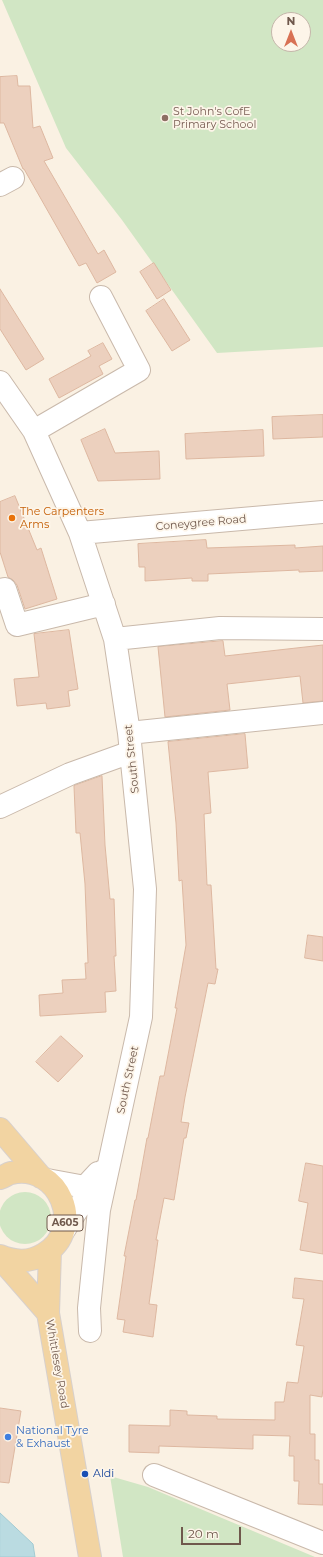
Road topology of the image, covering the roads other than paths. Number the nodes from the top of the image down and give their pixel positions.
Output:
1 (101, 297) dead end
2 (0, 382) edge
3 (34, 431) junction
4 (323, 512) edge
5 (80, 533) junction
6 (0, 590) edge
7 (104, 604) junction
8 (323, 630) edge
9 (115, 639) junction
10 (323, 713) edge
11 (130, 743) junction
12 (0, 807) edge
13 (0, 1129) edge
14 (111, 1159) junction
15 (0, 1178) edge
16 (44, 1179) junction
17 (64, 1230) junction
18 (50, 1251) junction
19 (0, 1257) edge
20 (48, 1313) junction
21 (90, 1332) dead end
22 (154, 1476) dead end
23 (323, 1543) edge
24 (90, 1557) edge

1 - 3 street
2 - 3 street, South Street
3 - 5 street, South Street
4 - 5 street, Coneygree Road
5 - 7 street, South Street
6 - 7 street
7 - 9 street, South Street
8 - 9 street
9 - 11 street, South Street
10 - 11 street
11 - 12 street
11 - 14 street, South Street
13 - 16 main road, A605
14 - 16 street
14 - 17 street, South Street
14 - 21 street
15 - 16 main road
16 - 17 main road, A605
17 - 18 main road, A605
18 - 19 main road, A605
18 - 20 main road, Whittlesey Road
19 - 20 main road, Whittlesey Road / A605
20 - 24 main road, Whittlesey Road
22 - 23 street

